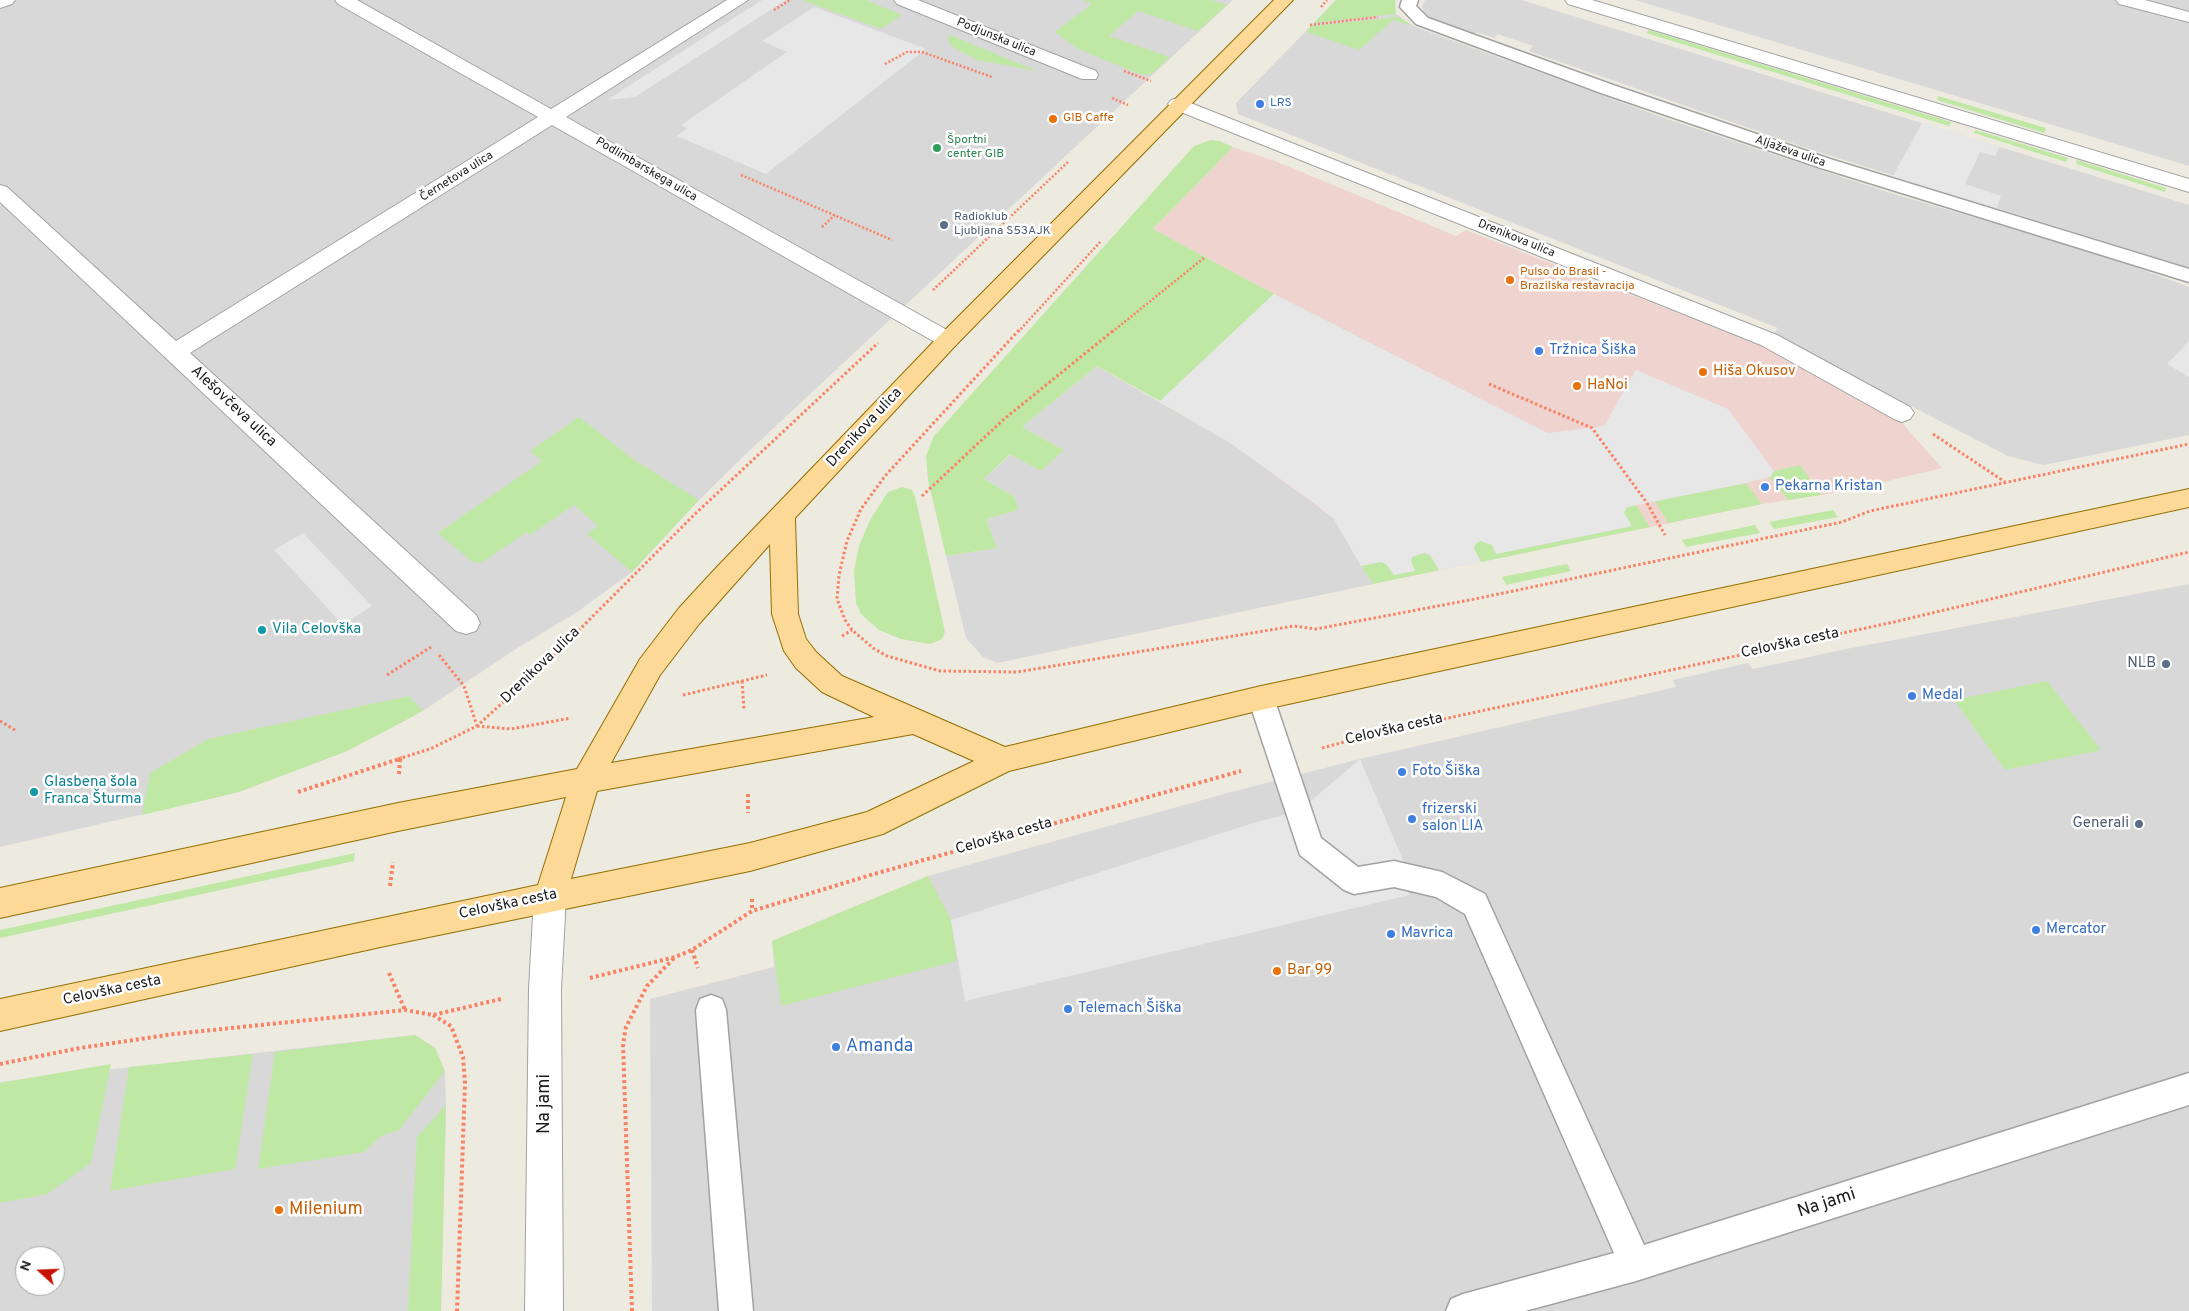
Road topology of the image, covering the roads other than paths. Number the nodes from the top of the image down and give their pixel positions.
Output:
1 (6, 0) edge
2 (344, 0) edge
3 (738, 0) edge
4 (903, 0) edge
5 (1284, 0) edge
6 (1574, 0) edge
7 (2125, 0) edge
8 (0, 3) edge
9 (1412, 7) edge
10 (2189, 17) edge
11 (1088, 75) dead end
12 (1178, 104) junction
13 (553, 118) junction
14 (2189, 186) edge
15 (0, 190) edge
16 (2189, 276) edge
17 (948, 340) junction
18 (175, 352) junction
19 (1902, 413) road end
20 (2189, 498) edge
21 (782, 515) junction
22 (466, 623) road end
23 (1261, 698) junction
24 (914, 722) junction
25 (1004, 760) junction
26 (586, 780) junction
27 (550, 897) junction
28 (0, 903) edge
29 (711, 1010) dead end
30 (0, 1015) edge
31 (2189, 1089) edge
32 (1636, 1264) junction
33 (544, 1311) edge
34 (736, 1311) edge
35 (1463, 1311) edge

1 - 8 street
2 - 13 street, Podlimbarskega ulica
3 - 13 street, Černetova ulica
4 - 11 street, Podjunska ulica
5 - 12 main road, Drenikova ulica
6 - 14 street
7 - 10 street
9 - 16 lane, Aljaževa ulica
12 - 17 main road, Drenikova ulica
12 - 19 street, Drenikova ulica
13 - 17 street, Podlimbarskega ulica
13 - 18 street, Černetova ulica
15 - 18 street, Alešovčeva ulica
17 - 21 main road, Drenikova ulica
18 - 22 street, Alešovčeva ulica
20 - 23 main road, Celovška cesta
21 - 24 main road
21 - 26 main road, Drenikova ulica
23 - 25 main road, Celovška cesta
23 - 32 lane
24 - 25 main road
24 - 26 main road
25 - 27 main road, Celovška cesta
26 - 27 main road, Drenikova ulica
26 - 28 main road
27 - 30 main road, Celovška cesta
27 - 33 street, Na jami
29 - 34 lane
31 - 32 lane, Na jami
32 - 35 lane, Na jami

